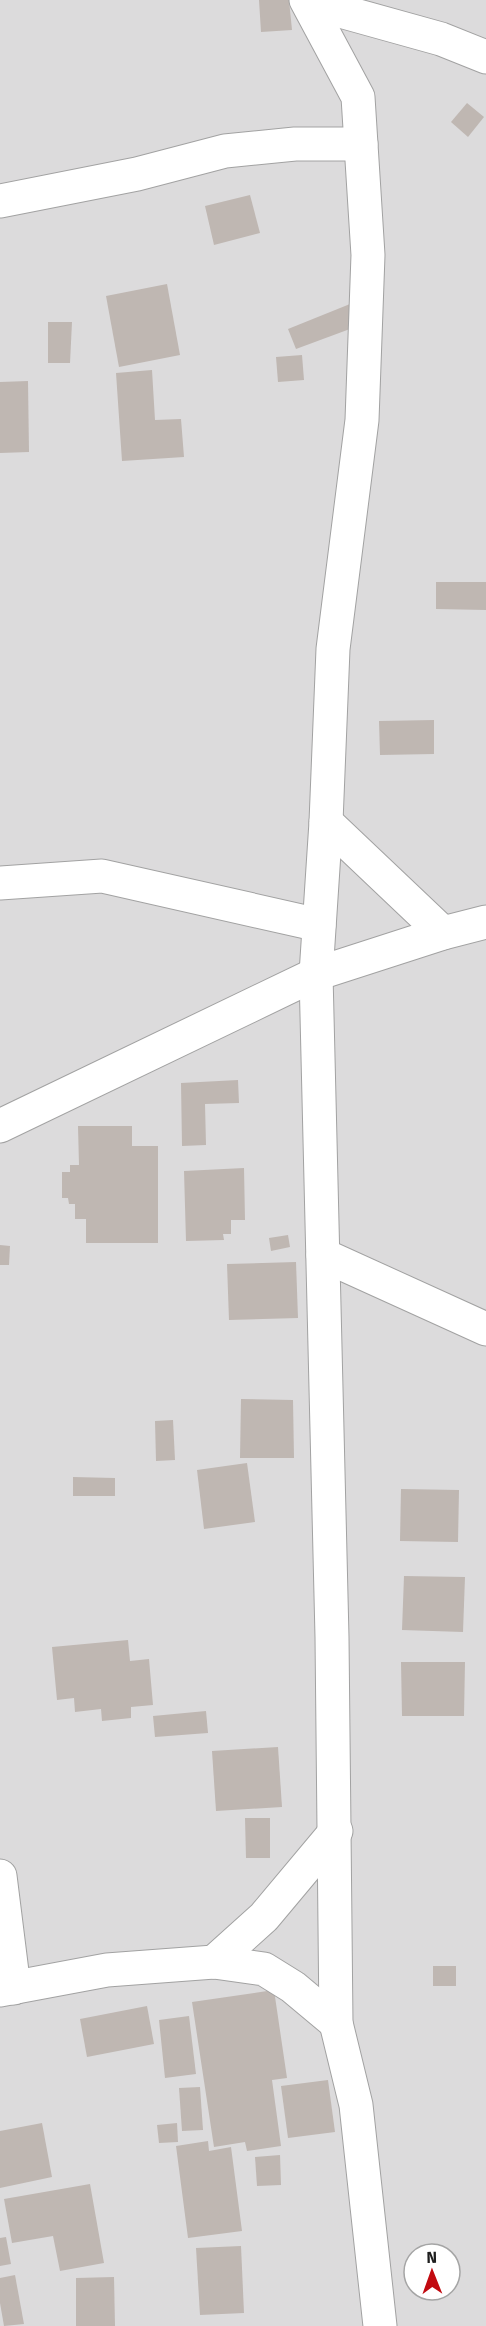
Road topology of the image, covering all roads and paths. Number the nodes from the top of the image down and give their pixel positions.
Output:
1 (307, 1) edge
2 (486, 57) edge
3 (361, 144) junction
4 (0, 201) edge
5 (326, 822) junction
6 (0, 883) edge
7 (486, 922) edge
8 (319, 925) junction
9 (443, 933) junction
10 (316, 974) junction
11 (0, 1126) edge
12 (323, 1255) junction
13 (486, 1329) edge
14 (336, 1831) junction
15 (0, 1876) edge
16 (214, 1962) junction
17 (7, 1989) edge
18 (336, 2023) junction
19 (381, 2326) edge

1 - 2 street
1 - 3 street
3 - 4 street
3 - 5 street
5 - 8 street
5 - 9 street
6 - 8 street
7 - 9 street
8 - 10 street
9 - 10 street
10 - 11 street
10 - 12 street
12 - 13 street
12 - 14 street
14 - 16 street
14 - 18 street
15 - 17 street
16 - 17 street
16 - 18 street
18 - 19 street

